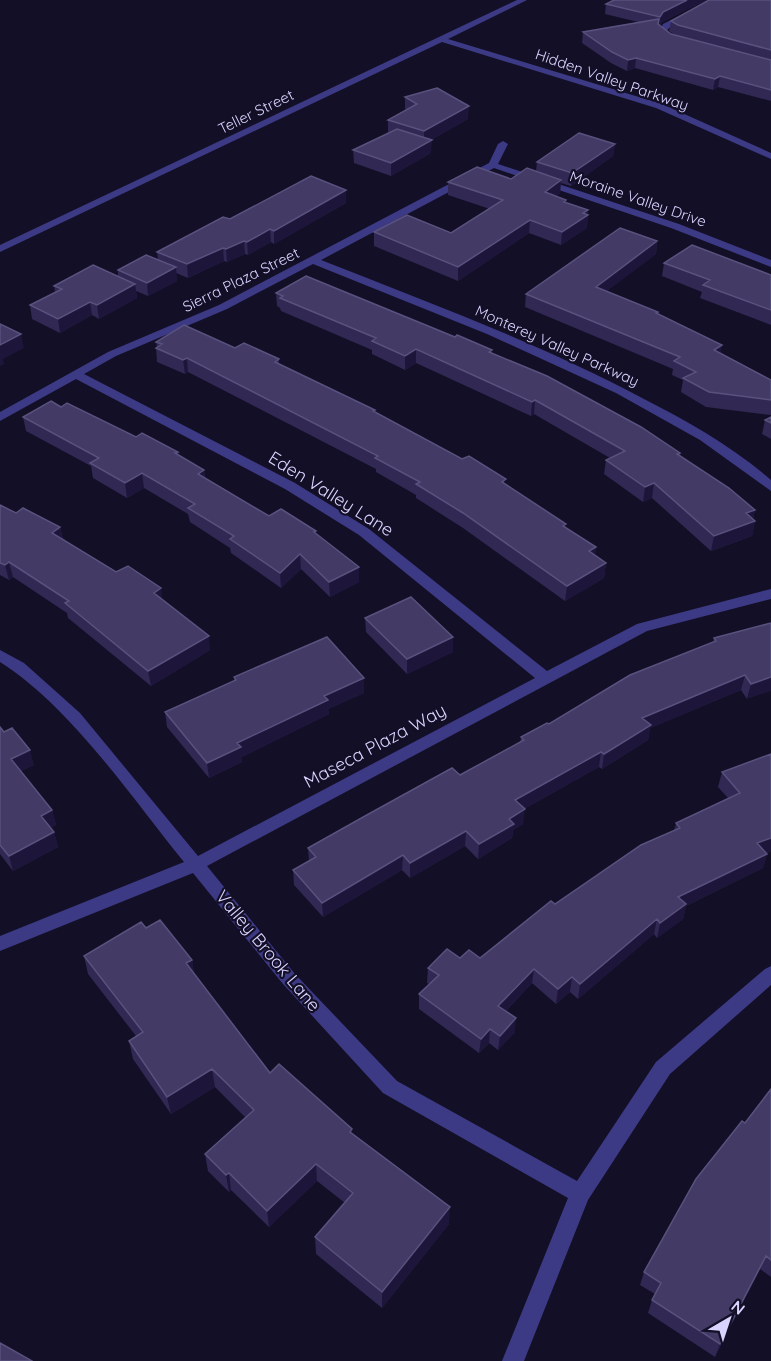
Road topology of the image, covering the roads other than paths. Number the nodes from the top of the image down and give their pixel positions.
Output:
1 (523, 0) edge
2 (717, 0) edge
3 (441, 39) junction
4 (684, 43) edge
5 (503, 144) dead end
6 (771, 156) edge
7 (493, 165) junction
8 (0, 249) edge
9 (315, 261) junction
10 (771, 264) edge
11 (75, 374) junction
12 (0, 417) edge
13 (771, 487) edge
14 (771, 594) edge
15 (0, 655) edge
16 (545, 678) junction
17 (195, 865) junction
18 (0, 944) edge
19 (771, 974) edge
20 (580, 1194) junction
21 (513, 1361) edge

1 - 3 street, Teller Street
2 - 4 street
3 - 6 street, Hidden Valley Parkway
3 - 8 street, Teller Street
5 - 7 street
7 - 9 street, Sierra Plaza Street
7 - 10 street, Moraine Valley Drive
9 - 11 street, Sierra Plaza Street
9 - 13 street, Monterey Valley Parkway
11 - 12 street, Sierra Plaza Street
11 - 16 street, Eden Valley Lane
14 - 16 street, Maseca Plaza Way
15 - 17 street, Valley Brook Lane
16 - 17 street, Maseca Plaza Way
17 - 18 street, Maseca Plaza Way
17 - 20 street, Valley Brook Lane
19 - 20 street
20 - 21 street

